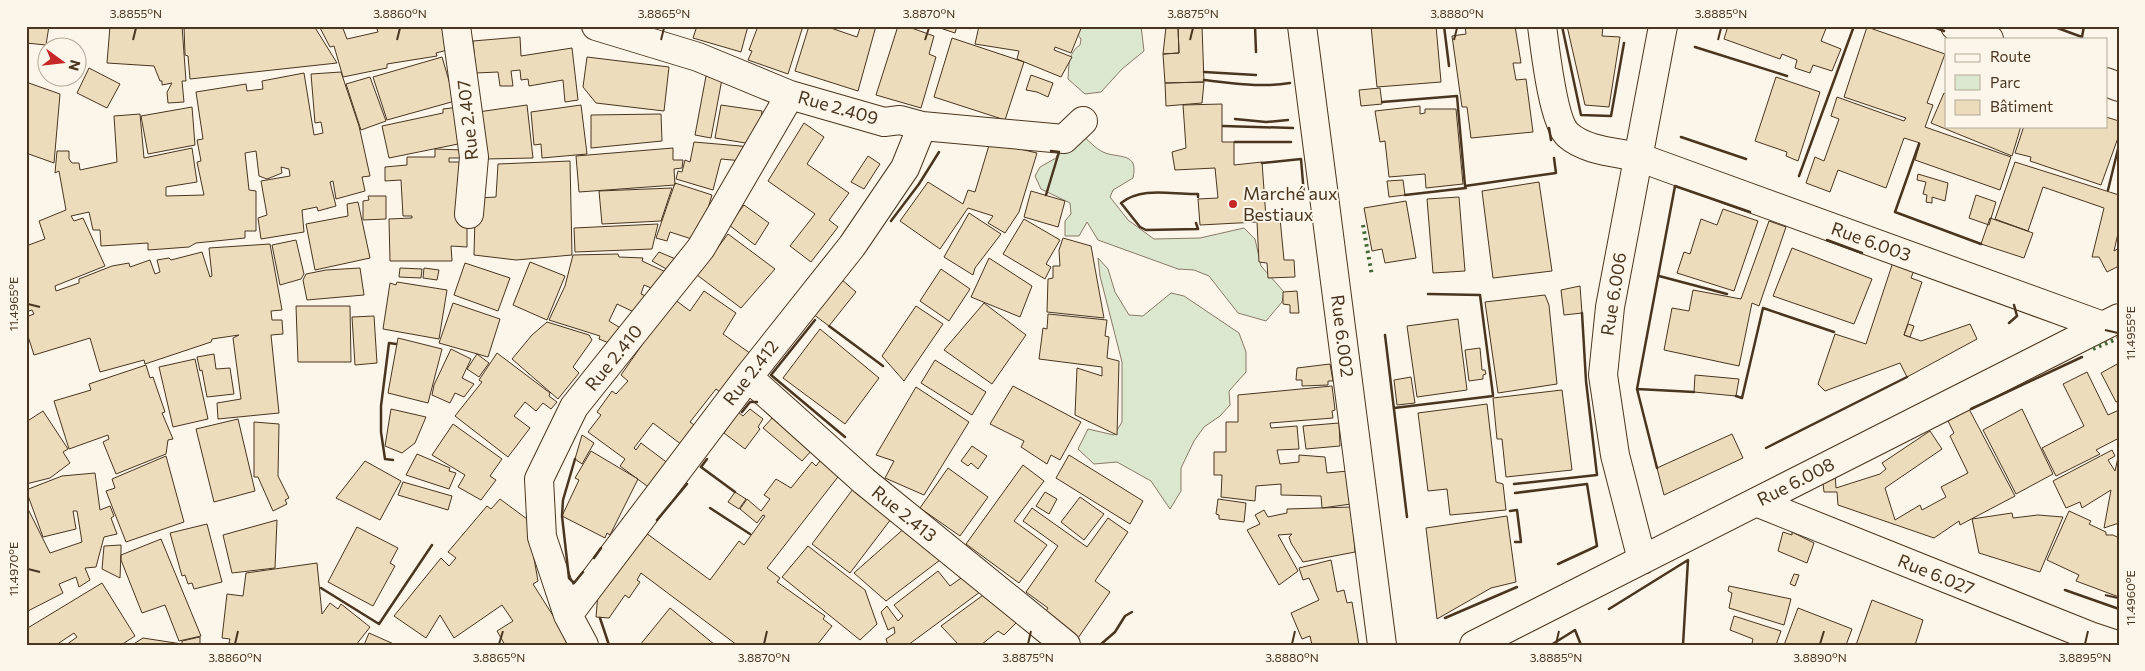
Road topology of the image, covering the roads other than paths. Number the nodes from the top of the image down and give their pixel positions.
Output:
1 (456, 26) edge
2 (596, 26) edge
3 (1302, 26) edge
4 (1542, 26) edge
5 (1663, 26) edge
6 (1955, 26) edge
7 (1986, 38) edge
8 (790, 95) junction
9 (1083, 121) dead end
10 (922, 126) junction
11 (1638, 157) junction
12 (469, 214) dead end
13 (2111, 322) edge
14 (748, 377) junction
15 (1756, 502) junction
16 (1642, 560) junction
17 (568, 615) junction
18 (584, 645) edge
19 (1066, 645) edge
20 (1382, 645) edge
21 (1474, 645) edge
22 (2117, 645) edge

1 - 12 street, Rue 2.407
2 - 8 street, Rue 2.409
3 - 20 street, Rue 6.002
4 - 11 street, Rue 6.003
5 - 11 street, Rue 6.006
6 - 7 street
8 - 10 street, Rue 2.409
8 - 17 street, Rue 2.410
9 - 10 street, Rue 2.409
10 - 14 street, Rue 2.412
11 - 13 street, Rue 6.003
11 - 16 street, Rue 6.006
13 - 15 street, Rue 6.008
14 - 17 street, Rue 2.412
14 - 19 street, Rue 2.413
15 - 16 street, Rue 6.008
15 - 22 street, Rue 6.027
16 - 21 street, Rue 6.008
17 - 18 street, Rue 2.410

